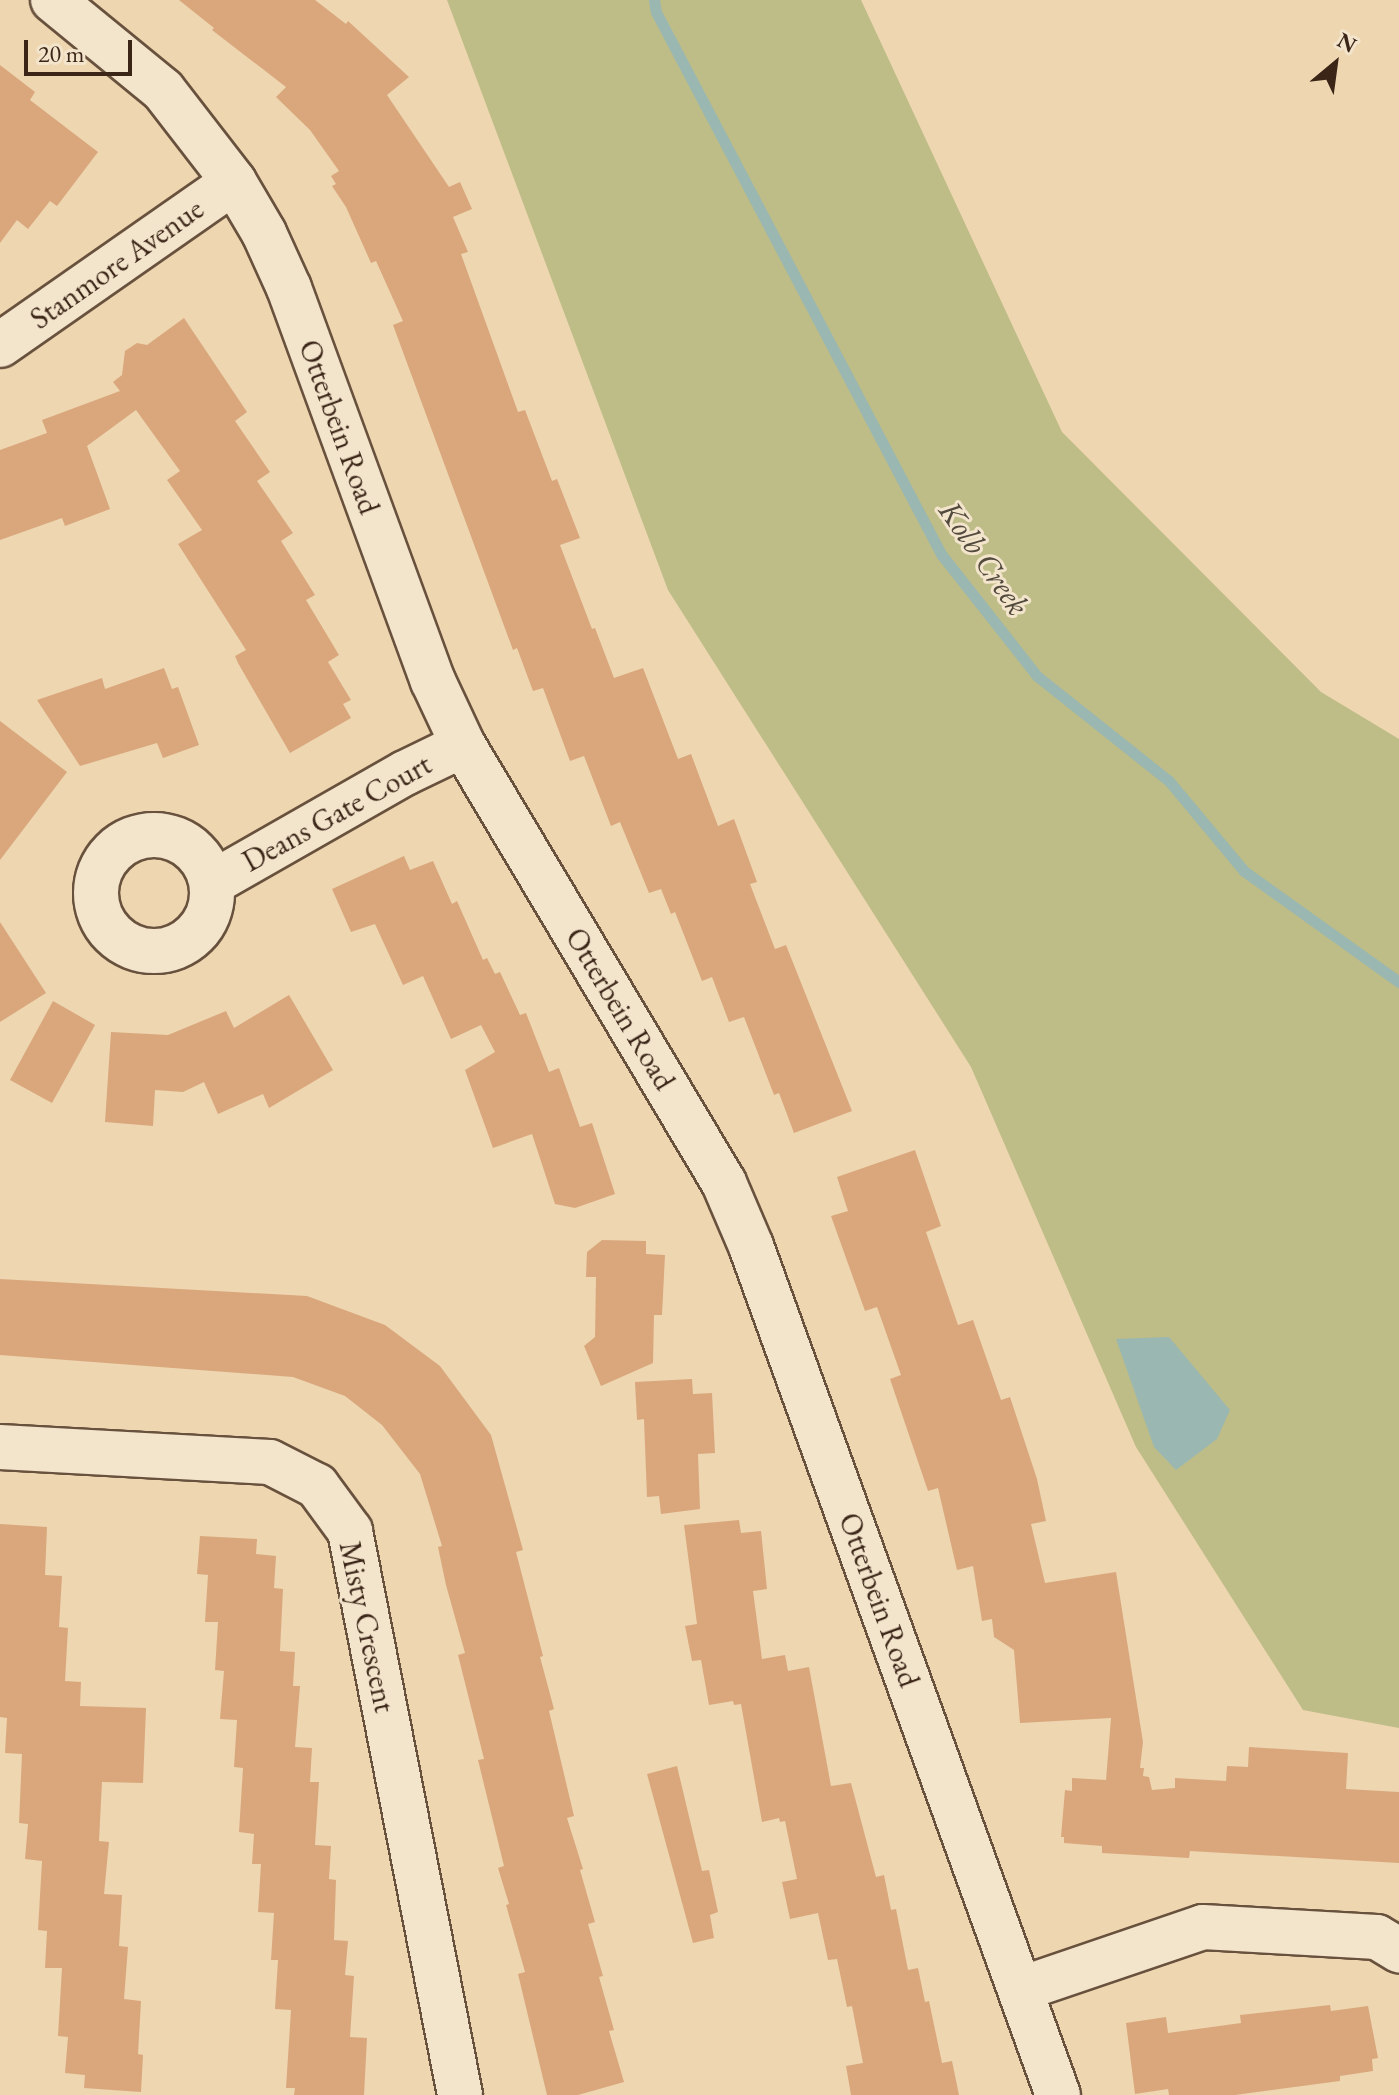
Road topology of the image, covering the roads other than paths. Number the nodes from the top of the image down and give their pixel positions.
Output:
1 (53, 0) edge
2 (234, 182) junction
3 (0, 345) edge
4 (463, 745) junction
5 (212, 883) dead end
6 (0, 1447) edge
7 (1399, 1950) edge
8 (1021, 1989) junction
9 (460, 2095) edge
10 (1058, 2095) edge

1 - 2 street, Otterbein Road
2 - 3 street, Stanmore Avenue
2 - 4 street, Otterbein Road
4 - 5 street, Deans Gate Court
4 - 8 street, Otterbein Road
6 - 9 street, Misty Crescent
7 - 8 street
8 - 10 street, Otterbein Road

